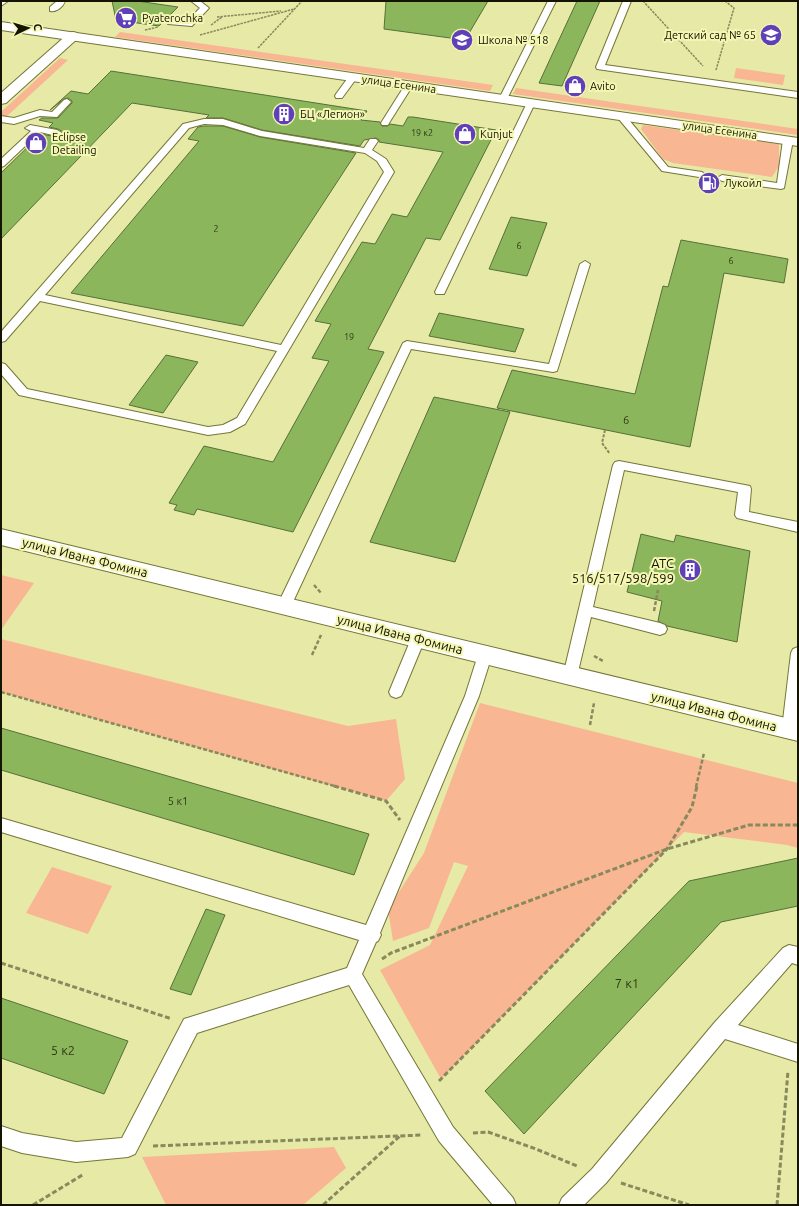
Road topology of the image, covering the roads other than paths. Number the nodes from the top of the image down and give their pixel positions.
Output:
1 (4, 1) edge
2 (61, 1) edge
3 (196, 1) edge
4 (552, 1) edge
5 (627, 1) edge
6 (1, 4) edge
7 (53, 9) dead end
8 (171, 22) dead end
9 (1, 26) edge
10 (73, 36) junction
11 (352, 77) junction
12 (409, 86) junction
13 (798, 95) edge
14 (339, 96) dead end
15 (503, 99) junction
16 (1, 100) edge
17 (67, 102) dead end
18 (531, 103) junction
19 (621, 116) junction
20 (1, 119) edge
21 (14, 121) junction
22 (385, 123) dead end
23 (38, 129) junction
24 (57, 133) dead end
25 (793, 141) edge
26 (1, 164) edge
27 (699, 174) dead end
28 (722, 178) dead end
29 (585, 264) dead end
30 (440, 292) dead end
31 (38, 297) junction
32 (1, 339) edge
33 (285, 349) junction
34 (1, 367) edge
35 (798, 527) edge
36 (1, 537) edge
37 (284, 606) junction
38 (585, 610) junction
39 (660, 629) dead end
40 (418, 639) junction
41 (798, 653) edge
42 (485, 655) junction
43 (570, 676) junction
44 (396, 692) dead end
45 (794, 730) edge
46 (1, 825) edge
47 (372, 935) junction
48 (798, 956) edge
49 (353, 975) junction
50 (722, 1029) junction
51 (794, 1052) edge
52 (1, 1136) edge
53 (506, 1205) edge
54 (569, 1205) edge

1 - 6 lane
2 - 7 lane
3 - 8 lane
4 - 15 lane
5 - 13 lane
9 - 10 street, улица Есенина
10 - 11 street, улица Есенина
10 - 16 street
11 - 12 street, улица Есенина
11 - 14 lane
12 - 15 street, улица Есенина
12 - 22 lane
15 - 18 street, улица Есенина
17 - 21 lane
18 - 19 street, улица Есенина
18 - 30 lane
19 - 25 street, улица Есенина
19 - 27 lane
20 - 21 lane
21 - 23 lane
23 - 24 lane
23 - 26 lane
25 - 28 lane
29 - 37 lane
31 - 32 lane
31 - 33 lane
31 - 33 lane
33 - 34 lane
35 - 38 lane
36 - 37 street, улица Ивана Фомина
37 - 40 street, улица Ивана Фомина
38 - 39 lane
38 - 43 lane
40 - 42 street, улица Ивана Фомина
40 - 44 lane
41 - 45 lane
42 - 43 street, улица Ивана Фомина
42 - 47 lane
43 - 45 street, улица Ивана Фомина
46 - 47 lane
47 - 49 lane
48 - 50 lane
49 - 52 lane
49 - 53 lane
50 - 51 lane
50 - 54 lane

